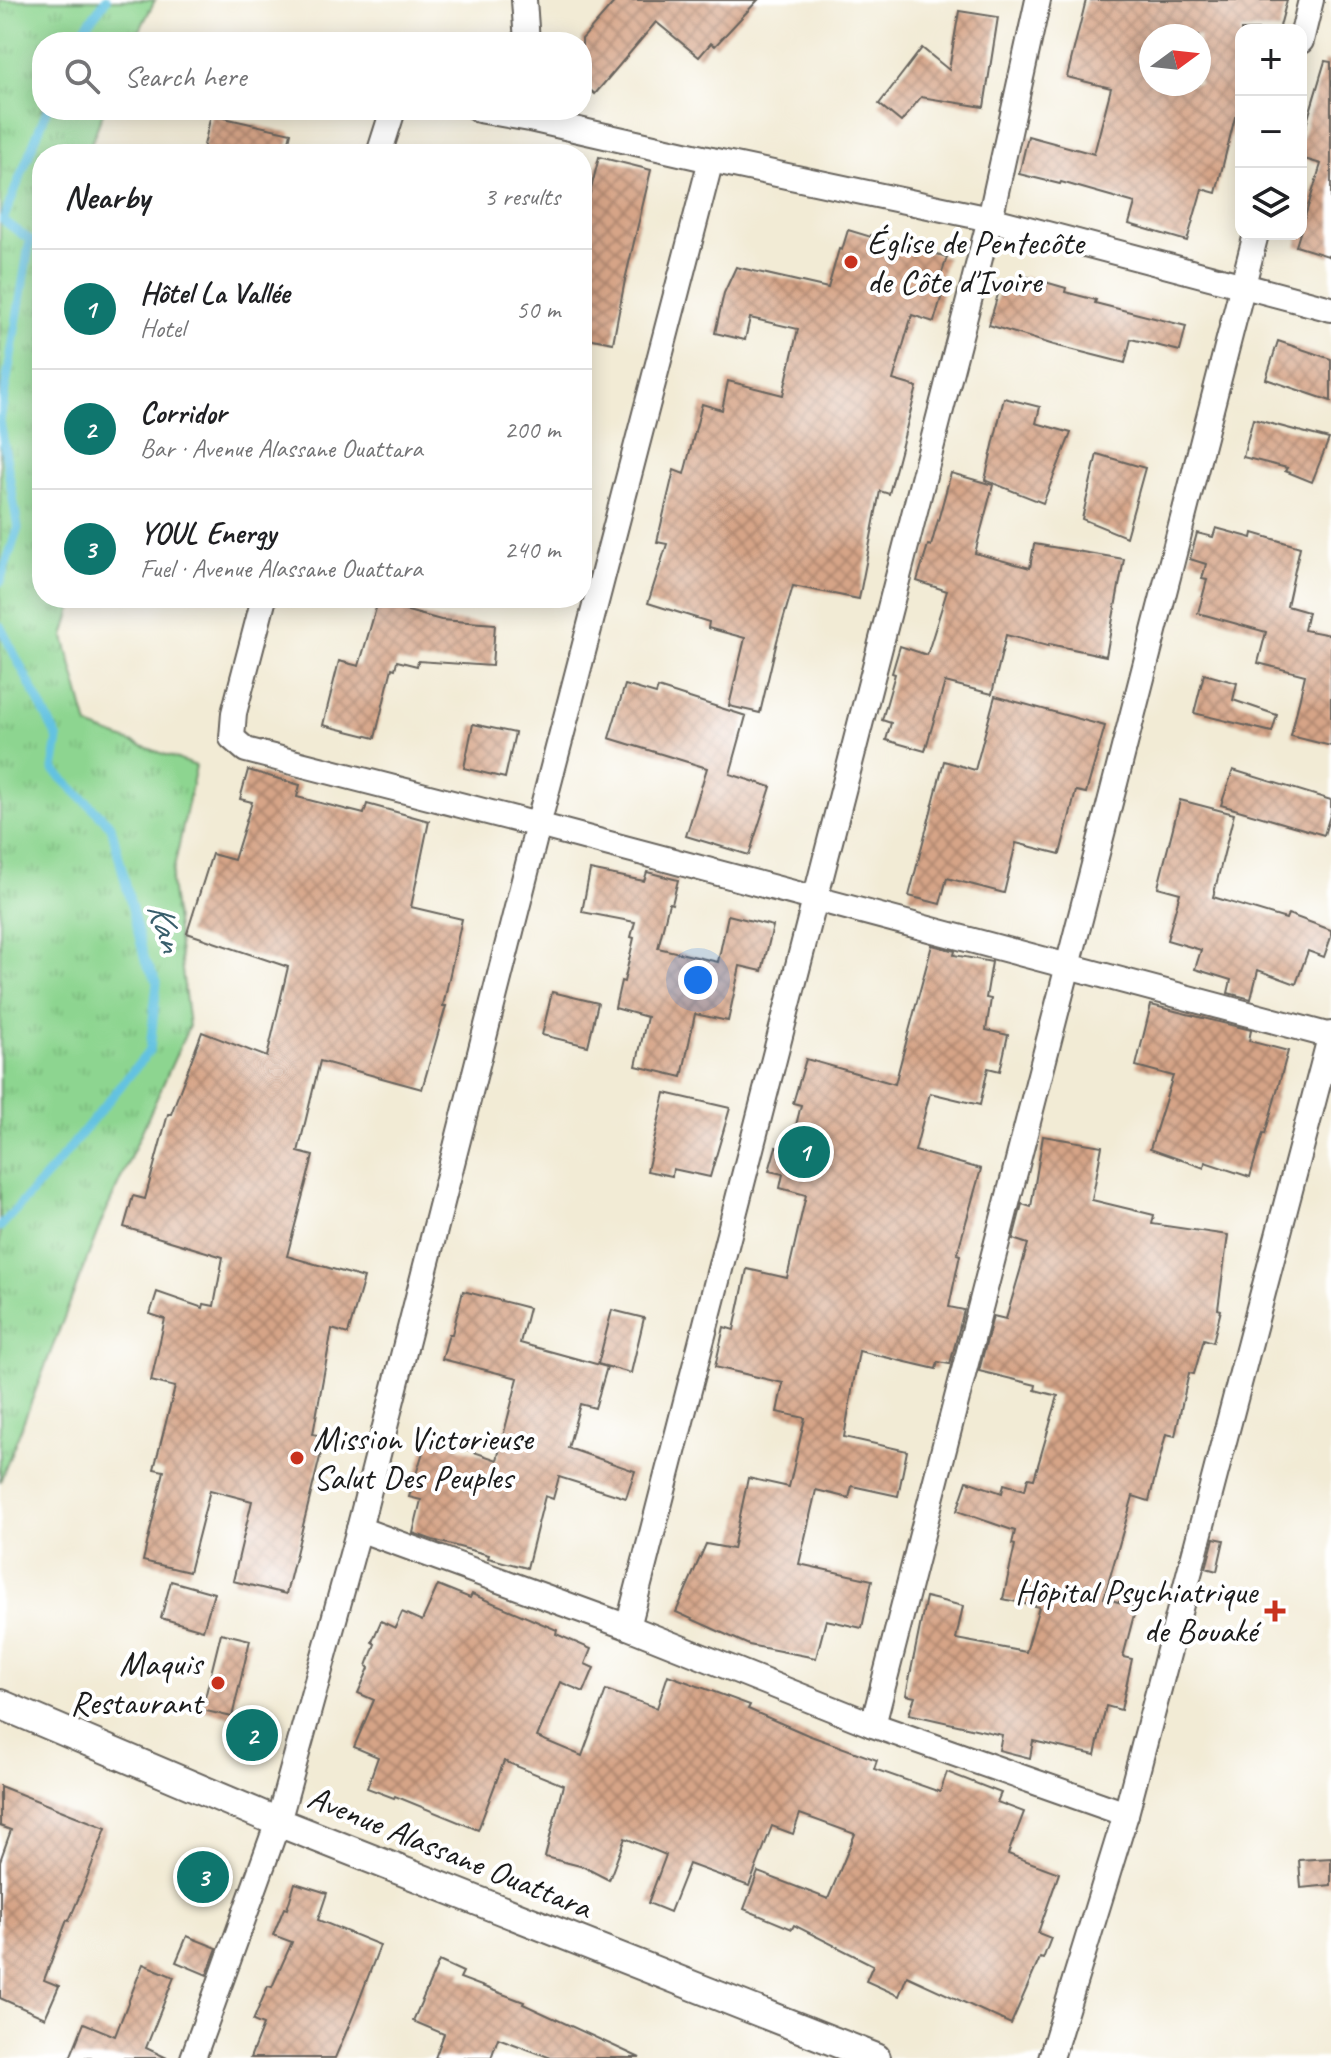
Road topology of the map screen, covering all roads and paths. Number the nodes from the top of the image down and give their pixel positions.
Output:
1 (524, 0) edge
2 (1038, 0) edge
3 (1311, 0) edge
4 (1305, 24) edge
5 (526, 32) edge
6 (390, 120) edge
7 (554, 120) edge
8 (382, 144) edge
9 (711, 160) junction
10 (990, 219) junction
11 (1254, 240) edge
12 (1243, 286) junction
13 (1331, 309) edge
14 (261, 608) edge
15 (538, 825) junction
16 (814, 899) junction
17 (1067, 966) junction
18 (1331, 1035) edge
19 (359, 1529) junction
20 (628, 1627) junction
21 (0, 1704) edge
22 (873, 1725) junction
23 (1126, 1814) junction
24 (278, 1822) junction
25 (193, 2058) edge
26 (876, 2058) edge
27 (1051, 2058) edge

1 - 5 street
2 - 10 street
3 - 4 street
6 - 8 street
7 - 9 street
9 - 10 street
9 - 15 street
10 - 12 street
10 - 16 street
11 - 12 street
12 - 13 street
12 - 17 street
14 - 15 street
15 - 16 street
15 - 19 street
16 - 17 street
16 - 20 street
17 - 18 street
17 - 22 street
18 - 23 street
19 - 20 street
19 - 24 street
20 - 22 street
21 - 24 street, Avenue Alassane Ouattara
22 - 23 street
23 - 27 street
24 - 25 street
24 - 26 street, Avenue Alassane Ouattara

